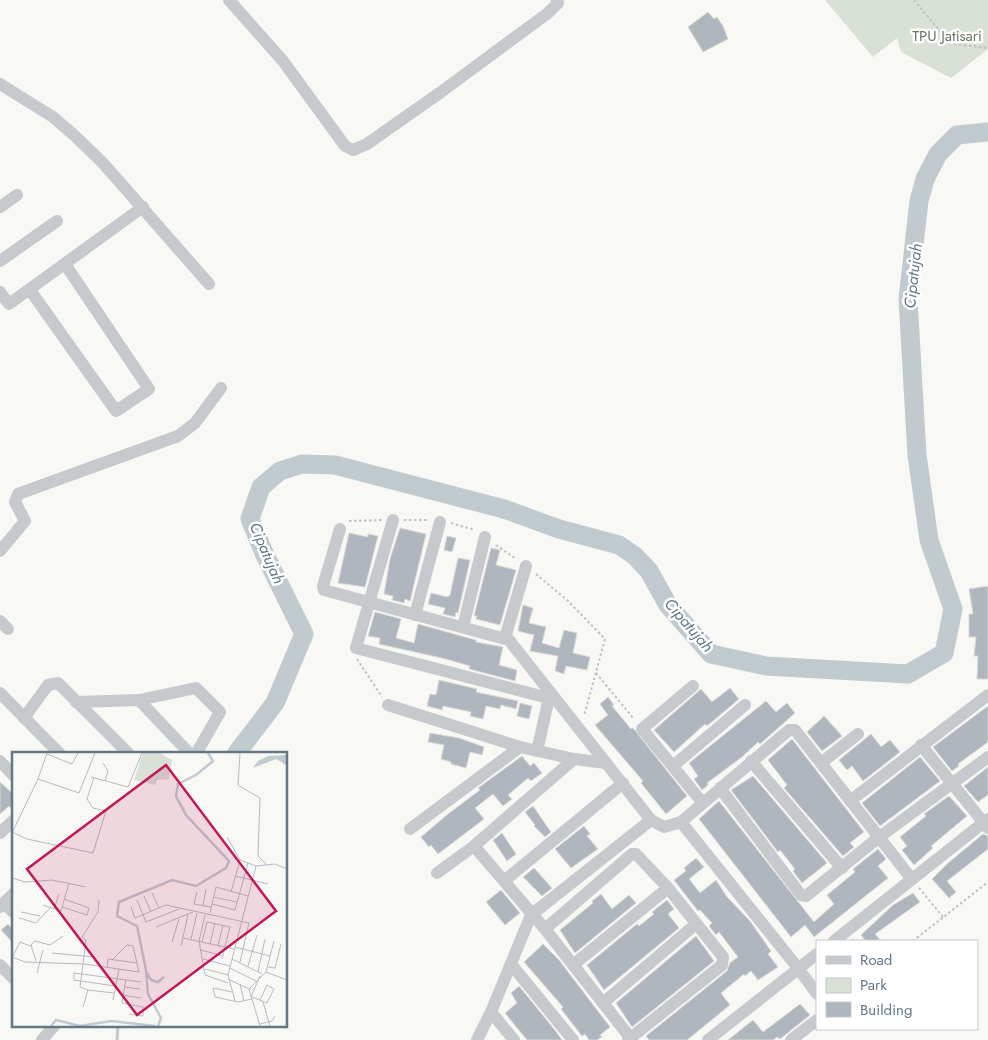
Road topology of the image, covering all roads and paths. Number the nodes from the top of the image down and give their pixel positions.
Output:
1 (229, 0) edge
2 (557, 0) edge
3 (914, 0) edge
4 (987, 47) edge
5 (0, 84) edge
6 (17, 194) dead end
7 (0, 207) edge
8 (143, 207) junction
9 (57, 222) dead end
10 (0, 261) edge
11 (65, 264) junction
12 (209, 284) dead end
13 (30, 290) junction
14 (0, 292) edge
15 (221, 388) dead end
16 (394, 520) dead end
17 (440, 522) dead end
18 (340, 530) dead end
19 (484, 537) dead end
20 (0, 551) edge
21 (526, 566) dead end
22 (368, 603) junction
23 (415, 615) junction
24 (464, 627) junction
25 (505, 638) junction
26 (605, 639) dead end
27 (356, 648) junction
28 (596, 673) junction
29 (693, 686) dead end
30 (0, 693) edge
31 (988, 695) edge
32 (552, 699) junction
33 (139, 700) junction
34 (76, 702) junction
35 (388, 705) joint
36 (745, 705) dead end
37 (24, 718) junction
38 (580, 728) junction
39 (642, 729) junction
40 (858, 734) dead end
41 (921, 745) junction
42 (520, 747) junction
43 (537, 751) junction
44 (58, 752) edge
45 (127, 752) edge
46 (188, 752) edge
47 (197, 752) edge
48 (988, 757) edge
49 (574, 759) junction
50 (0, 761) edge
51 (751, 761) junction
52 (606, 763) junction
53 (821, 763) junction
54 (673, 766) junction
55 (12, 774) edge
56 (623, 783) junction
57 (951, 783) junction
58 (720, 788) junction
59 (702, 802) junction
60 (850, 802) junction
61 (651, 820) junction
62 (12, 822) edge
63 (681, 822) junction
64 (986, 823) edge
65 (410, 829) dead end
66 (0, 832) edge
67 (878, 838) junction
68 (474, 846) junction
69 (842, 868) junction
70 (437, 873) dead end
71 (911, 878) junction
72 (504, 881) junction
73 (988, 882) edge
74 (668, 888) junction
75 (12, 895) edge
76 (2, 905) edge
77 (531, 915) junction
78 (944, 918) junction
79 (696, 924) junction
80 (545, 929) junction
81 (835, 940) edge
82 (914, 940) edge
83 (816, 955) edge
84 (511, 964) junction
85 (0, 965) edge
86 (573, 965) junction
87 (798, 968) junction
88 (12, 976) edge
89 (816, 993) edge
90 (603, 1003) junction
91 (492, 1012) junction
92 (816, 1021) edge
93 (52, 1028) edge
94 (630, 1039) edge
95 (42, 1040) edge
96 (477, 1040) edge
97 (514, 1040) edge
98 (574, 1040) edge
99 (708, 1040) edge
100 (791, 1040) edge

1 - 2 street
3 - 4 path
5 - 8 street
6 - 7 street
8 - 11 street
8 - 12 street
9 - 10 street
11 - 13 street
11 - 13 street
13 - 14 street
15 - 20 street
16 - 22 street
17 - 23 street
18 - 22 street
19 - 24 street
21 - 25 street
22 - 23 street
22 - 27 street
23 - 24 street
24 - 25 street
25 - 32 street
26 - 28 path
27 - 32 street
27 - 35 path
28 - 38 path
28 - 39 path
29 - 39 street
30 - 37 street
31 - 41 street
32 - 38 street
32 - 43 street
33 - 34 street
33 - 46 street
33 - 47 street
34 - 37 street
34 - 45 street
35 - 42 street
36 - 54 street
37 - 44 street
38 - 52 street
39 - 54 street
40 - 53 street
41 - 57 street
41 - 60 street
42 - 43 street
42 - 65 street
43 - 49 street
48 - 57 street
49 - 52 street
49 - 68 street
50 - 55 street
51 - 53 street
51 - 58 street
51 - 69 street
52 - 56 street
53 - 60 street
54 - 59 street
56 - 61 street
56 - 72 street
57 - 64 street
57 - 67 street
58 - 59 street
58 - 69 street
59 - 63 street
60 - 67 street
61 - 63 street
61 - 77 street
62 - 66 street
63 - 87 street
64 - 71 street
67 - 69 street
67 - 71 street
68 - 70 street
68 - 72 street
71 - 78 path
71 - 81 street
72 - 77 street
73 - 78 path
74 - 79 street
74 - 80 street
74 - 86 street
75 - 76 street
77 - 80 street
77 - 84 street
78 - 82 path
79 - 90 street
79 - 94 street
80 - 86 street
83 - 87 street
84 - 91 street
84 - 98 street
85 - 88 street
86 - 90 street
87 - 89 street
87 - 99 street
90 - 94 street
91 - 96 street
91 - 97 street
92 - 100 street
93 - 95 street

